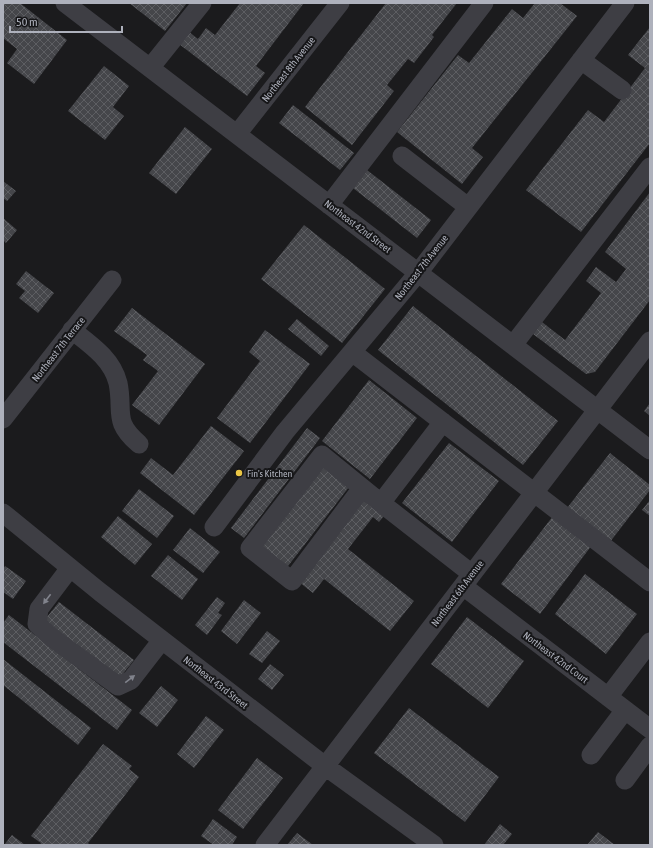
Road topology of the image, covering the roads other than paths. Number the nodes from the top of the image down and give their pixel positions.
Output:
1 (65, 3) edge
2 (202, 3) edge
3 (340, 3) edge
4 (484, 3) edge
5 (625, 3) edge
6 (581, 60) junction
7 (150, 68) junction
8 (622, 90) dead end
9 (237, 134) junction
10 (402, 156) dead end
11 (650, 167) edge
12 (329, 205) junction
13 (468, 207) junction
14 (418, 272) junction
15 (112, 280) dead end
16 (72, 330) junction
17 (650, 341) edge
18 (513, 345) junction
19 (352, 352) junction
20 (598, 410) junction
21 (3, 418) edge
22 (443, 422) junction
23 (139, 444) dead end
24 (650, 450) edge
25 (362, 488) junction
26 (534, 492) junction
27 (381, 503) junction
28 (3, 513) edge
29 (214, 527) dead end
30 (70, 568) junction
31 (467, 580) junction
32 (650, 582) edge
33 (162, 640) junction
34 (650, 642) edge
35 (608, 697) junction
36 (625, 710) junction
37 (650, 729) edge
38 (650, 746) edge
39 (591, 755) dead end
40 (325, 766) junction
41 (625, 780) dead end
42 (424, 842) edge
43 (265, 845) edge

1 - 7 street, Northeast 42nd Street
2 - 7 street
3 - 9 street, Northeast 8th Avenue
4 - 12 street
5 - 6 street, Northeast 7th Avenue
6 - 8 street
6 - 13 street, Northeast 7th Avenue
7 - 9 street, Northeast 42nd Street
9 - 12 street, Northeast 42nd Street
10 - 13 street
11 - 18 street
12 - 14 street, Northeast 42nd Street
13 - 14 street, Northeast 7th Avenue
14 - 18 street, Northeast 42nd Street
14 - 19 street, Northeast 7th Avenue
15 - 16 street, Northeast 7th Terrace
16 - 21 street, Northeast 7th Terrace
16 - 23 street
17 - 20 street, Northeast 6th Avenue
18 - 20 street, Northeast 42nd Street
19 - 22 street
19 - 29 street, Northeast 7th Avenue
20 - 24 street, Northeast 42nd Street
20 - 26 street, Northeast 6th Avenue
22 - 26 street
22 - 27 street
25 - 25 street, Northeast 42nd Court
25 - 27 street, Northeast 42nd Court
26 - 31 street, Northeast 6th Avenue
26 - 32 street
27 - 31 street, Northeast 42nd Court
28 - 30 street, Northeast 43rd Street
30 - 33 street, Northeast 43rd Street
30 -> 33 street
31 - 35 street, Northeast 42nd Court
31 - 40 street, Northeast 6th Avenue
33 - 40 street, Northeast 43rd Street
34 - 35 street
35 - 36 street, Northeast 42nd Court
36 - 37 street, Northeast 42nd Court
36 - 39 street
38 - 41 street
40 - 42 street, Northeast 43rd Street
40 - 43 street, Northeast 6th Avenue

